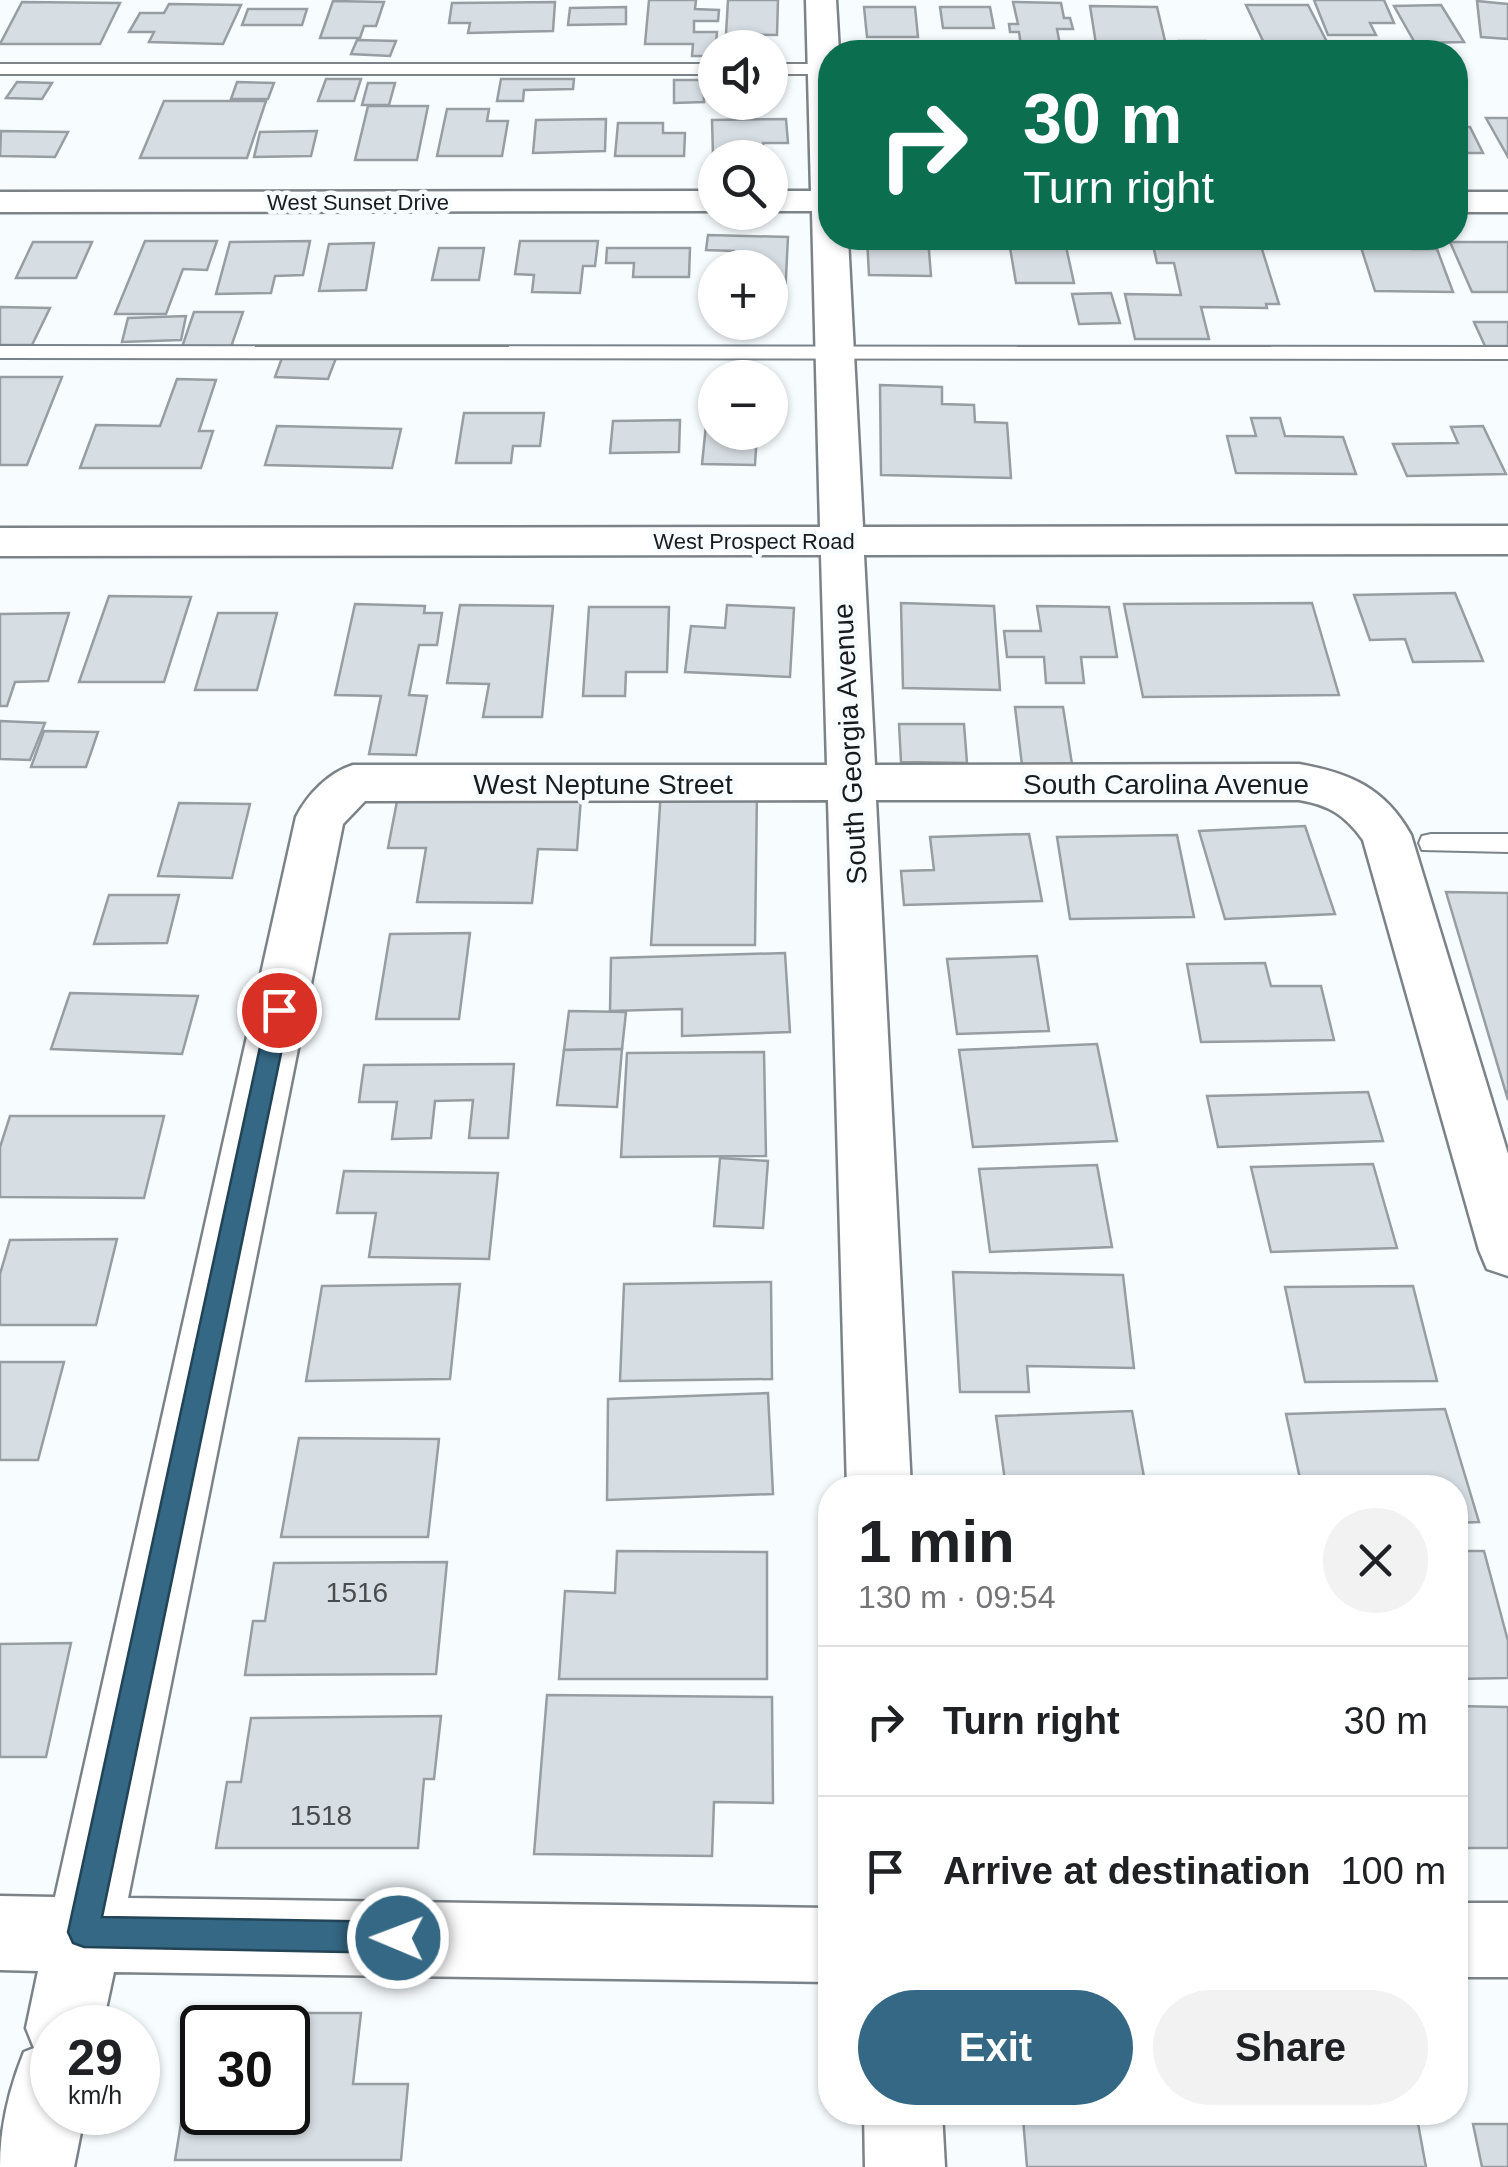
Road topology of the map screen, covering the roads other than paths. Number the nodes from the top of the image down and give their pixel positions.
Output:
1 (820, 0) edge
2 (821, 40) edge
3 (0, 69) edge
4 (698, 69) edge
5 (788, 69) edge
6 (818, 69) edge
7 (698, 201) edge
8 (788, 201) edge
9 (818, 201) edge
10 (0, 202) edge
11 (1468, 202) edge
12 (1508, 202) edge
13 (829, 250) edge
14 (832, 351) junction
15 (0, 352) edge
16 (1508, 352) edge
17 (1508, 540) edge
18 (0, 542) edge
19 (840, 542) junction
20 (853, 784) junction
21 (1431, 843) dead end
22 (1508, 843) edge
23 (1508, 1250) edge
24 (879, 1475) edge
25 (84, 1932) junction
26 (0, 1934) edge
27 (1468, 1940) edge
28 (1508, 1940) edge
29 (818, 1945) edge
30 (69, 2005) edge
31 (903, 2125) edge
32 (41, 2135) edge
33 (34, 2167) edge
34 (905, 2167) edge

1 - 2 street, South Georgia Avenue
3 - 4 lane
5 - 6 lane
7 - 10 street, West Sunset Drive
8 - 9 street
11 - 12 street
13 - 14 street, South Georgia Avenue
14 - 15 lane
14 - 16 lane
14 - 19 street, South Georgia Avenue
17 - 19 street, West Prospect Road
18 - 19 street, West Prospect Road
19 - 20 street, South Georgia Avenue
20 - 23 street, South Carolina Avenue
20 - 24 street, South Georgia Avenue
20 - 25 street, West Neptune Street
21 - 22 lane
25 - 26 street
25 - 29 street
25 - 30 street
27 - 28 street
31 - 34 street
32 - 33 street

